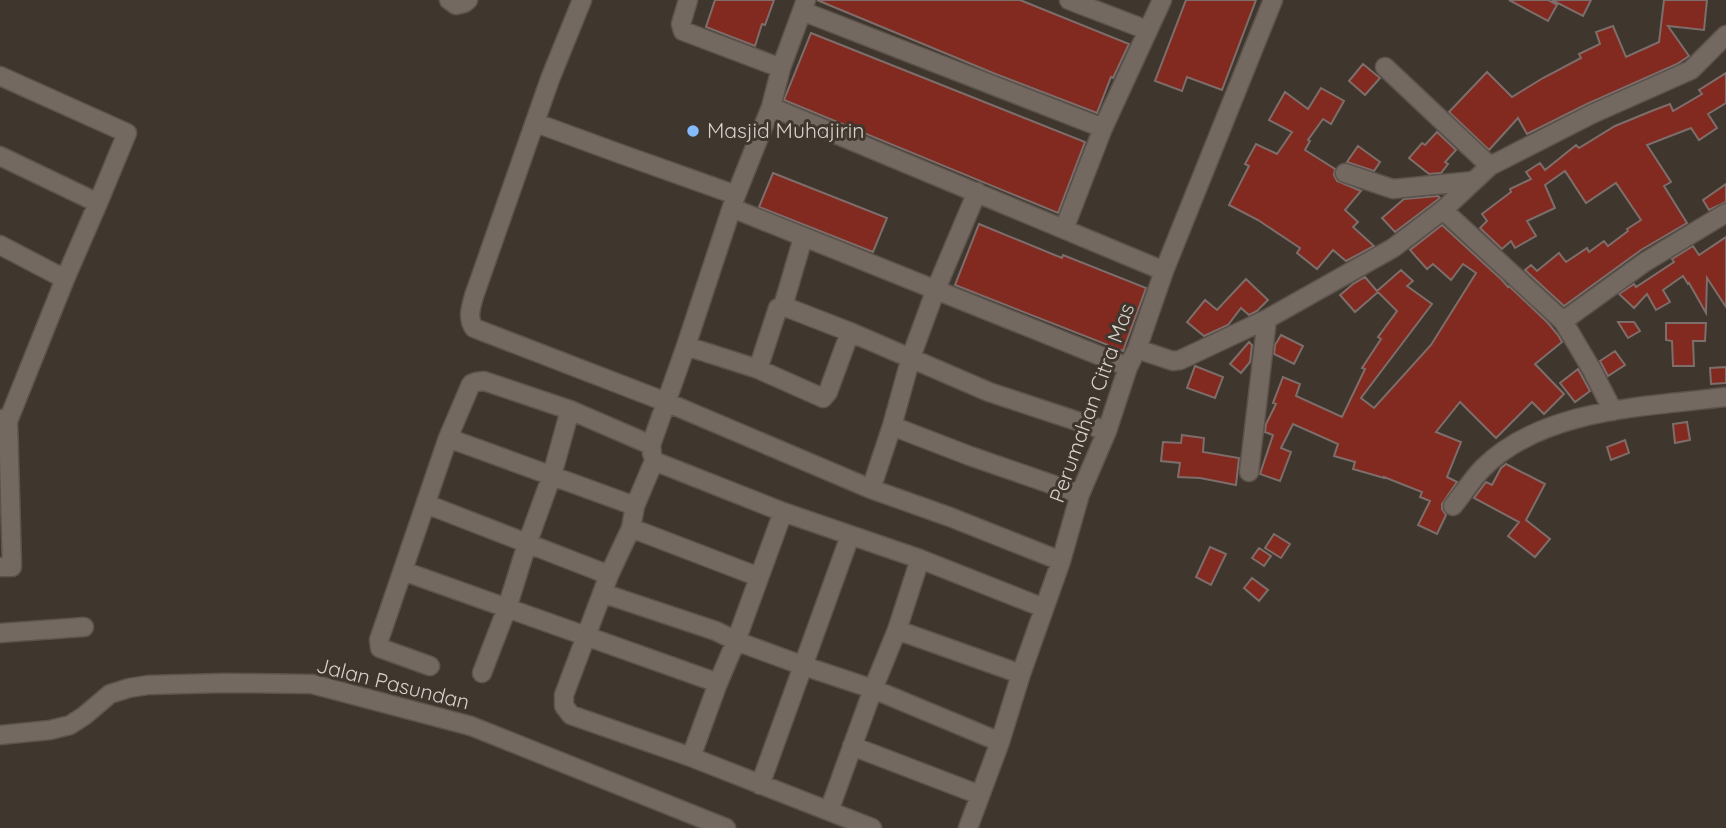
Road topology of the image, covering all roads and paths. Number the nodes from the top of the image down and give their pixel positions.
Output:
1 (449, 0) edge
2 (468, 0) edge
3 (582, 0) edge
4 (688, 0) edge
5 (1069, 0) edge
6 (1162, 0) edge
7 (1273, 0) edge
8 (804, 6) edge
9 (1147, 30) junction
10 (1726, 35) edge
11 (1385, 67) dead end
12 (781, 68) junction
13 (0, 76) edge
14 (771, 107) junction
15 (536, 123) junction
16 (1103, 128) junction
17 (0, 156) edge
18 (1490, 166) junction
19 (1345, 173) dead end
20 (1474, 181) junction
21 (977, 192) junction
22 (734, 202) junction
23 (98, 203) junction
24 (1443, 210) junction
25 (1726, 213) edge
26 (1064, 229) junction
27 (803, 237) junction
28 (0, 245) edge
29 (1164, 271) junction
30 (65, 279) junction
31 (936, 289) junction
32 (783, 306) junction
33 (1267, 319) junction
34 (1563, 321) junction
35 (850, 331) junction
36 (686, 346) junction
37 (1137, 349) junction
38 (911, 357) junction
39 (1128, 367) junction
40 (758, 369) junction
41 (1726, 397) edge
42 (666, 402) junction
43 (570, 411) junction
44 (1613, 411) junction
45 (4, 420) edge
46 (892, 426) junction
47 (1107, 431) junction
48 (448, 438) junction
49 (653, 453) junction
50 (1249, 471) dead end
51 (552, 475) junction
52 (872, 489) junction
53 (1080, 494) junction
54 (426, 504) junction
55 (635, 506) junction
56 (1453, 506) dead end
57 (783, 512) junction
58 (631, 528) junction
59 (850, 536) junction
60 (527, 544) junction
61 (920, 559) junction
62 (1061, 561) junction
63 (0, 567) edge
64 (403, 572) junction
65 (609, 575) junction
66 (759, 577) junction
67 (602, 593) junction
68 (507, 608) junction
69 (1044, 608) junction
70 (84, 627) dead end
71 (897, 630) junction
72 (0, 633) edge
73 (586, 636) junction
74 (736, 641) junction
75 (430, 666) dead end
76 (804, 666) junction
77 (482, 673) dead end
78 (1021, 674) junction
79 (718, 684) junction
80 (873, 689) junction
81 (0, 735) edge
82 (1000, 742) junction
83 (852, 746) junction
84 (691, 757) junction
85 (760, 785) junction
86 (980, 795) junction
87 (830, 811) junction
88 (726, 828) edge
89 (872, 828) edge
90 (968, 828) edge

1 - 2 street
3 - 15 street
4 - 12 street
5 - 9 street
6 - 9 street
7 - 29 street, Perumahan Citra Mas
8 - 12 street
8 - 16 street
9 - 16 street
10 - 18 street
11 - 18 street
12 - 14 street
13 - 23 street
14 - 21 street
14 - 22 street
15 - 22 street
15 - 42 street
16 - 26 street
17 - 23 street
18 - 20 street
19 - 20 street
20 - 24 street
21 - 26 street
21 - 31 street
22 - 27 street
22 - 36 street
23 - 30 street
24 - 33 street
24 - 34 street
25 - 34 street
26 - 29 street
27 - 31 street
27 - 32 street
28 - 30 street
29 - 37 street, Perumahan Citra Mas
30 - 45 street
31 - 38 street
31 - 39 street
32 - 35 street
32 - 40 street
33 - 37 street
33 - 50 street
34 - 44 street
35 - 38 street
35 - 40 street
36 - 40 street
36 - 42 street
37 - 39 street, Perumahan Citra Mas
38 - 46 street
38 - 47 street
39 - 47 street, Perumahan Citra Mas
41 - 44 street
42 - 49 street
42 - 52 street
43 - 48 street
43 - 49 street
43 - 51 street
44 - 56 street
45 - 63 street
46 - 52 street
46 - 53 street
47 - 53 street, Perumahan Citra Mas
48 - 51 street
48 - 54 street
49 - 55 street
49 - 57 street
51 - 55 street
51 - 60 street
52 - 62 street
53 - 62 street, Perumahan Citra Mas
54 - 60 street
54 - 64 street
55 - 58 street
57 - 59 street
57 - 66 street
58 - 65 street
58 - 66 street
59 - 61 street
59 - 76 street
60 - 65 street
60 - 68 street
61 - 69 street
61 - 71 street
62 - 69 street, Perumahan Citra Mas
64 - 68 street
64 - 75 street
65 - 67 street
66 - 74 street
67 - 73 street
67 - 74 street
68 - 73 street
68 - 77 street
69 - 78 street, Perumahan Citra Mas
70 - 72 street
71 - 78 street
71 - 80 street
73 - 79 street
73 - 84 street
74 - 76 street
74 - 79 street
76 - 80 street
76 - 85 street
78 - 82 street, Perumahan Citra Mas
79 - 84 street
80 - 82 street
80 - 83 street
81 - 88 street, Jalan Pasundan
82 - 86 street, Perumahan Citra Mas
83 - 86 street
83 - 87 street
84 - 85 street
85 - 87 street
86 - 90 street, Perumahan Citra Mas
87 - 89 street

